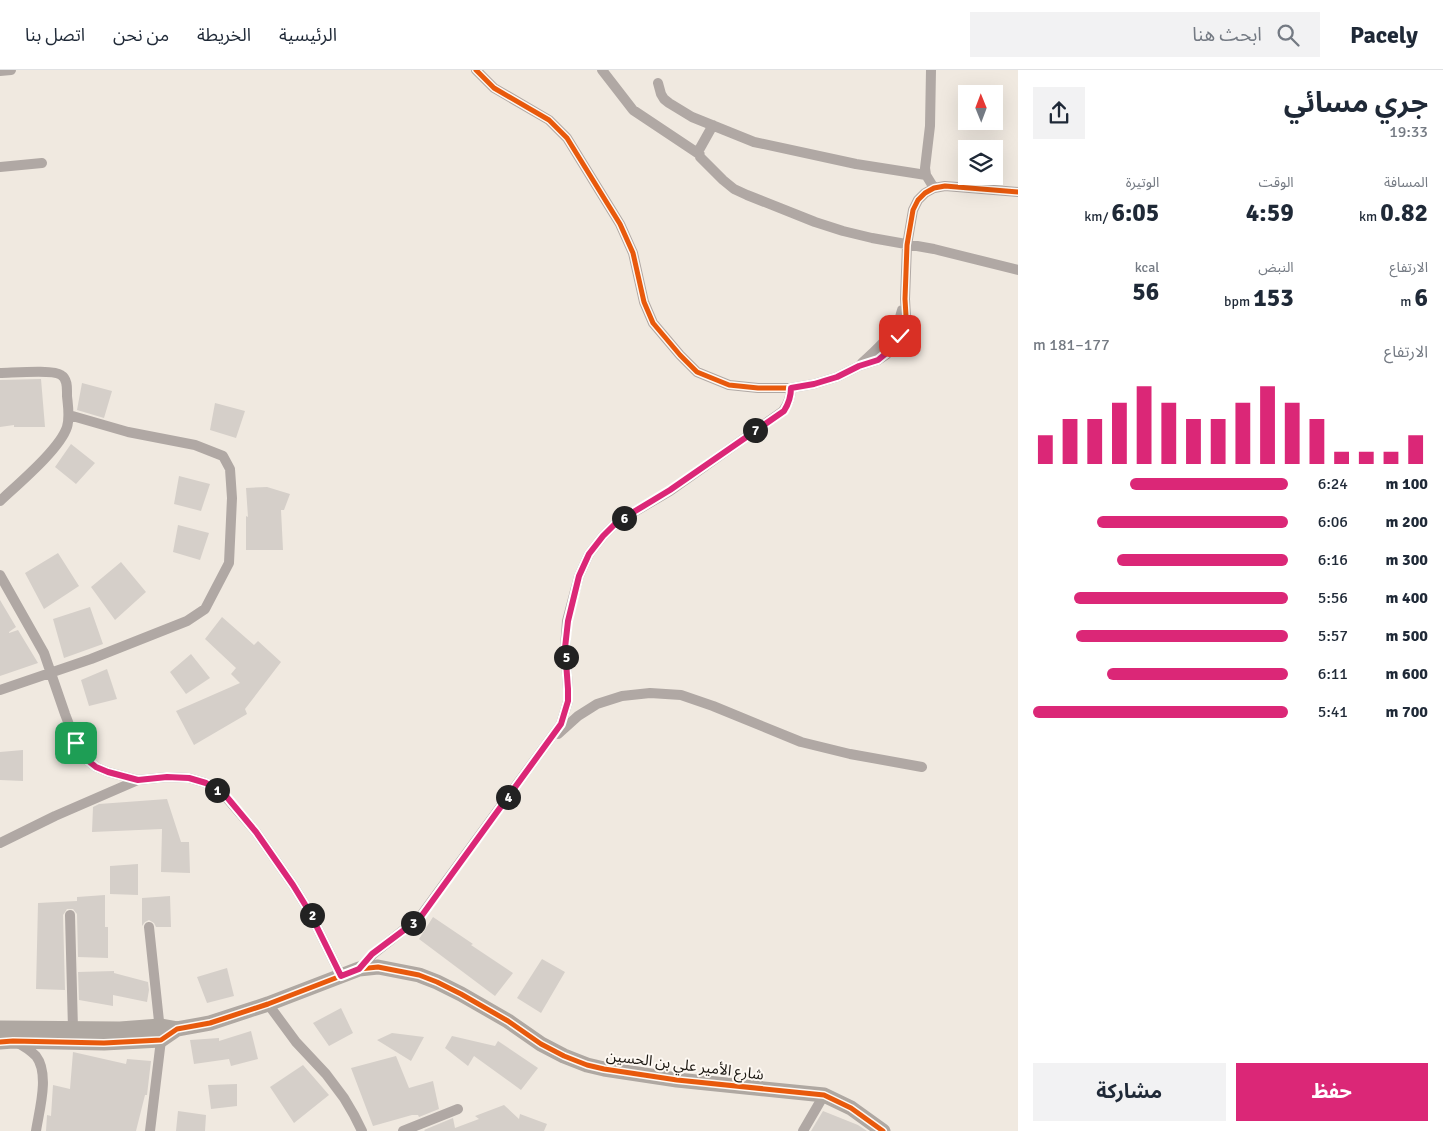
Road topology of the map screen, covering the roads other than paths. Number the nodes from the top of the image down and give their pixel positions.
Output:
1 (12, 70) edge
2 (476, 70) edge
3 (602, 70) edge
4 (931, 70) edge
5 (0, 71) edge
6 (658, 83) dead end
7 (713, 125) junction
8 (699, 154) junction
9 (42, 163) dead end
10 (0, 167) edge
11 (926, 175) junction
12 (934, 188) junction
13 (1018, 192) edge
14 (907, 245) junction
15 (1018, 270) edge
16 (0, 373) edge
17 (791, 388) junction
18 (69, 415) junction
19 (0, 501) edge
20 (0, 575) edge
21 (52, 673) junction
22 (0, 690) edge
23 (549, 741) junction
24 (922, 767) dead end
25 (138, 780) junction
26 (0, 842) edge
27 (70, 915) dead end
28 (149, 927) dead end
29 (359, 969) junction
30 (341, 976) junction
31 (268, 1004) junction
32 (0, 1028) edge
33 (73, 1029) junction
34 (161, 1033) junction
35 (6, 1041) edge
36 (824, 1095) junction
37 (458, 1109) dead end
38 (36, 1131) edge
39 (150, 1131) edge
40 (362, 1131) edge
41 (403, 1131) edge
42 (803, 1131) edge
43 (883, 1131) edge

1 - 5 street
2 - 17 street
3 - 8 street
4 - 11 street
6 - 7 street
7 - 8 street
7 - 11 street
8 - 14 street
9 - 10 street
11 - 12 street
12 - 13 street
12 - 14 street
14 - 15 street
14 - 17 street
16 - 18 street
17 - 23 street
18 - 19 street
18 - 21 street
20 - 21 street
21 - 22 street
21 - 25 street
23 - 24 street
23 - 29 street
25 - 26 street
25 - 30 street
27 - 33 street
28 - 34 street
29 - 30 street, شارع الأمير علي بن الحسين
29 - 36 street, شارع الأمير علي بن الحسين
30 - 31 street, شارع الأمير علي بن الحسين
31 - 34 street, شارع الأمير علي بن الحسين
31 - 40 street
32 - 33 street, شارع الأمير علي بن الحسين
33 - 34 street, شارع الأمير علي بن الحسين
34 - 35 street, شارع الأمير علي بن الحسين
34 - 39 street
35 - 38 street
36 - 42 street
36 - 43 street, شارع الأمير علي بن الحسين
37 - 41 street

